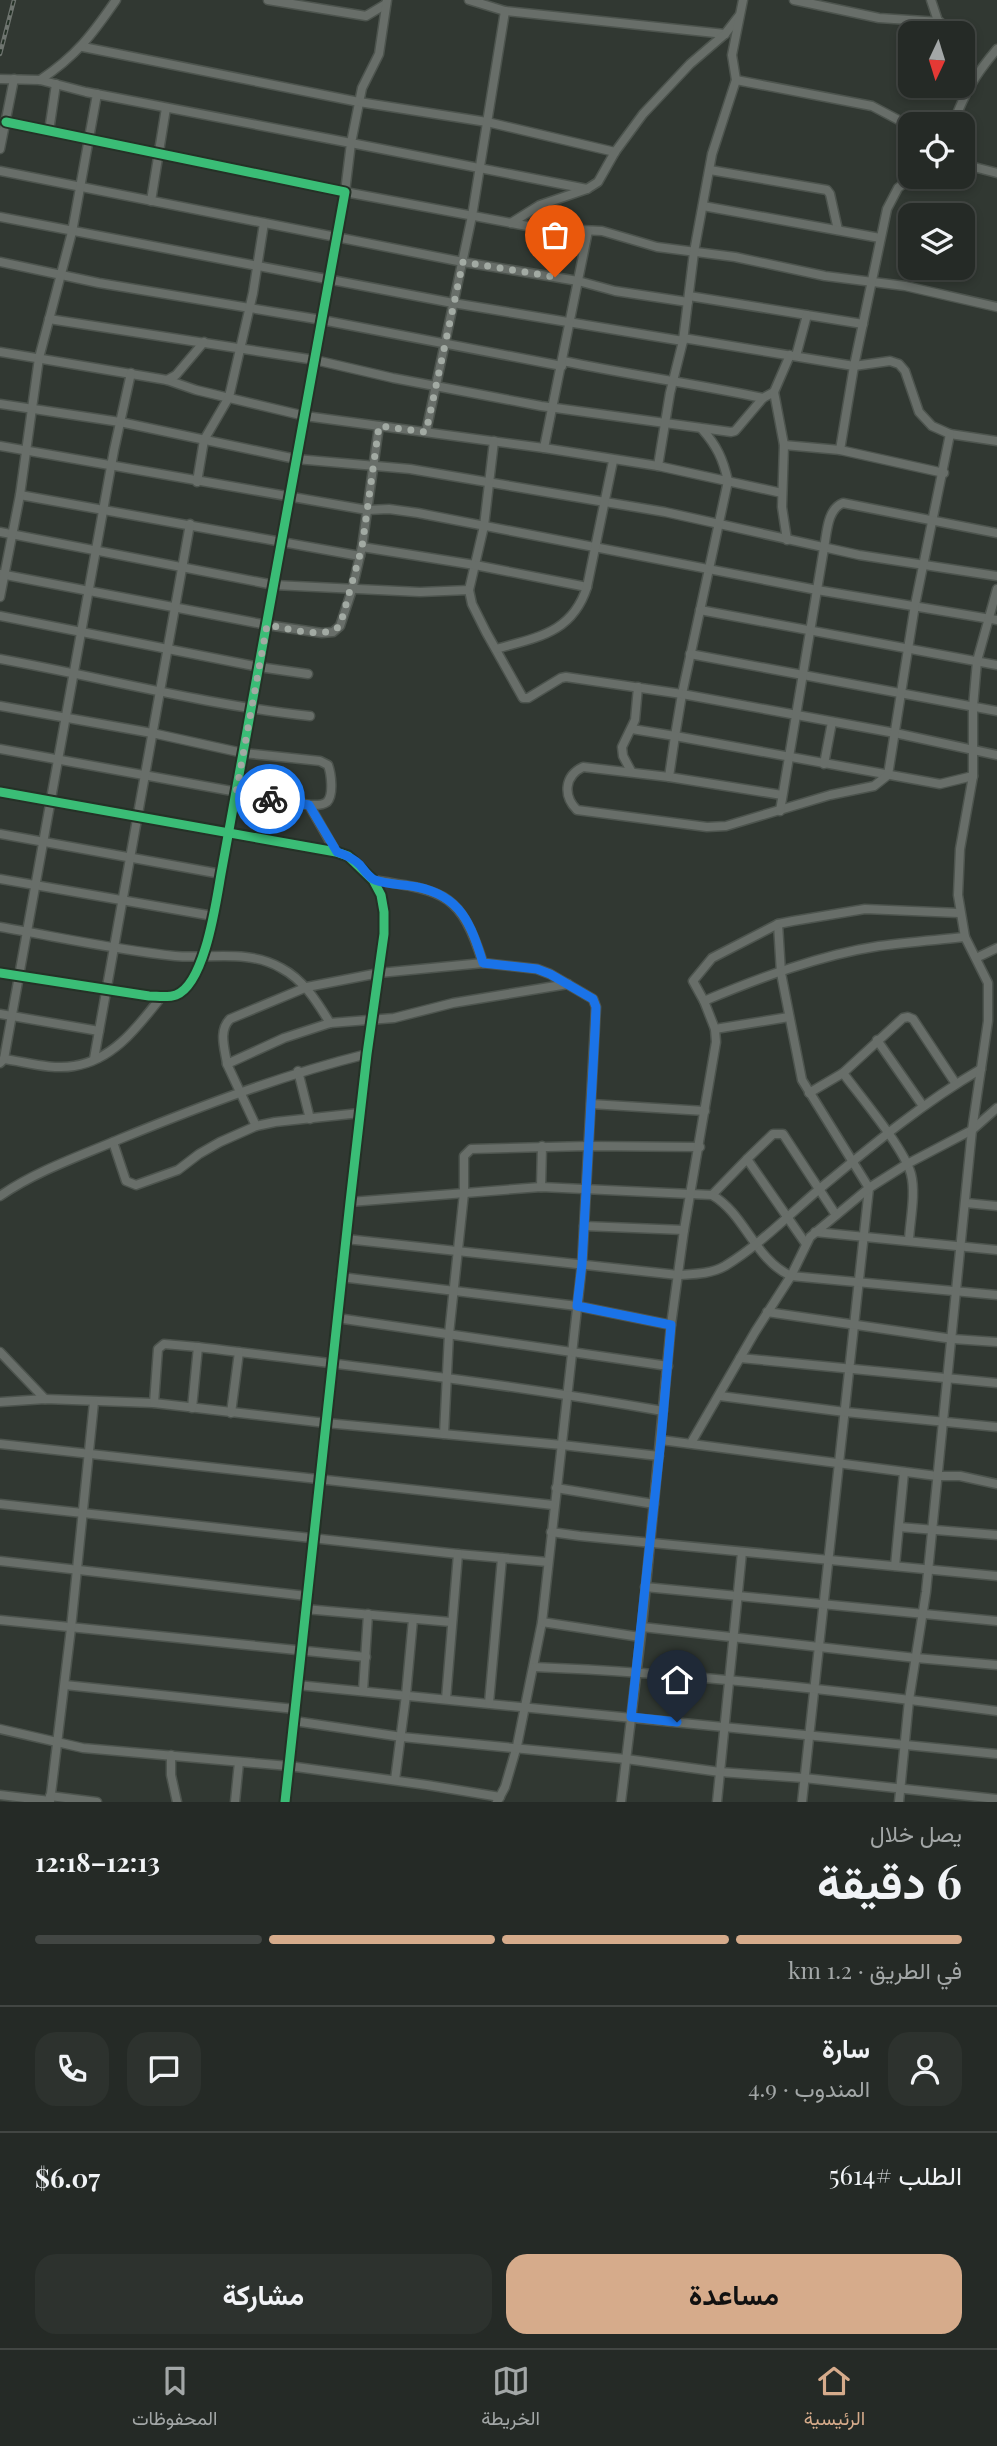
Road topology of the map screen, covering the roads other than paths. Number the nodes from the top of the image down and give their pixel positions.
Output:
1 (117, 0) edge
2 (268, 0) edge
3 (469, 0) edge
4 (743, 0) edge
5 (794, 0) edge
6 (931, 0) edge
7 (387, 2) edge
8 (505, 11) junction
9 (740, 14) junction
10 (925, 21) edge
11 (940, 21) edge
12 (725, 34) junction
13 (83, 47) junction
14 (997, 49) edge
15 (975, 77) edge
16 (0, 79) edge
17 (15, 79) junction
18 (40, 80) junction
19 (736, 80) junction
20 (56, 83) junction
21 (97, 94) junction
22 (359, 102) junction
23 (166, 108) junction
24 (898, 120) edge
25 (6, 122) junction
26 (487, 122) junction
27 (49, 131) junction
28 (89, 139) junction
29 (351, 143) junction
30 (0, 149) edge
31 (615, 152) junction
32 (158, 153) junction
33 (480, 167) junction
34 (975, 167) edge
35 (710, 170) junction
36 (0, 171) edge
37 (997, 173) edge
38 (81, 187) junction
39 (898, 188) edge
40 (587, 189) junction
41 (345, 192) junction
42 (151, 201) junction
43 (703, 206) junction
44 (472, 216) junction
45 (0, 217) edge
46 (264, 223) junction
47 (512, 223) junction
48 (838, 230) junction
49 (588, 231) junction
50 (72, 233) junction
51 (337, 237) junction
52 (880, 238) junction
53 (694, 252) junction
54 (0, 261) edge
55 (463, 262) junction
56 (257, 267) junction
57 (62, 275) junction
58 (330, 279) junction
59 (578, 281) junction
60 (872, 281) junction
61 (689, 299) junction
62 (453, 303) junction
63 (997, 307) edge
64 (249, 309) junction
65 (807, 315) junction
66 (50, 319) junction
67 (322, 320) junction
68 (570, 323) junction
69 (863, 324) junction
70 (683, 340) junction
71 (204, 342) junction
72 (444, 344) junction
73 (239, 347) junction
74 (0, 352) edge
75 (793, 356) junction
76 (39, 358) junction
77 (315, 360) junction
78 (562, 363) junction
79 (854, 366) junction
80 (131, 373) junction
81 (167, 380) junction
82 (673, 380) junction
83 (437, 385) junction
84 (774, 392) junction
85 (229, 397) junction
86 (763, 398) junction
87 (0, 404) edge
88 (554, 407) junction
89 (32, 409) junction
90 (305, 416) junction
91 (120, 422) junction
92 (666, 422) junction
93 (379, 426) junction
94 (702, 429) junction
95 (426, 432) junction
96 (950, 434) junction
97 (204, 439) junction
98 (494, 441) junction
99 (997, 441) edge
100 (784, 445) junction
101 (0, 446) edge
102 (544, 448) junction
103 (840, 450) junction
104 (26, 451) junction
105 (296, 459) junction
106 (613, 461) junction
107 (374, 465) junction
108 (658, 466) junction
109 (112, 467) junction
110 (944, 473) junction
111 (728, 481) junction
112 (197, 482) junction
113 (490, 484) junction
114 (782, 493) junction
115 (20, 495) junction
116 (290, 498) junction
117 (605, 502) junction
118 (104, 510) junction
119 (367, 510) junction
120 (933, 519) junction
121 (190, 524) junction
122 (718, 525) junction
123 (484, 526) junction
124 (0, 533) edge
125 (997, 533) edge
126 (12, 535) junction
127 (787, 540) junction
128 (282, 541) junction
129 (596, 547) junction
130 (824, 548) junction
131 (97, 551) junction
132 (361, 552) junction
133 (475, 565) junction
134 (923, 566) junction
135 (182, 567) junction
136 (709, 568) junction
137 (2, 575) edge
138 (997, 576) edge
139 (274, 585) junction
140 (587, 587) junction
141 (997, 589) edge
142 (352, 590) junction
143 (469, 590) junction
144 (817, 590) junction
145 (89, 593) junction
146 (0, 597) edge
147 (915, 605) junction
148 (174, 608) junction
149 (700, 610) junction
150 (0, 616) edge
151 (993, 619) edge
152 (267, 625) junction
153 (810, 631) junction
154 (82, 632) junction
155 (908, 648) junction
156 (167, 649) junction
157 (496, 649) junction
158 (691, 654) junction
159 (0, 659) edge
160 (977, 661) junction
161 (997, 665) edge
162 (259, 667) junction
163 (74, 673) junction
164 (308, 674) dead end
165 (802, 675) junction
166 (638, 687) junction
167 (159, 690) junction
168 (682, 694) junction
169 (901, 694) junction
170 (0, 706) edge
171 (972, 707) junction
172 (251, 710) junction
173 (997, 711) edge
174 (310, 716) dead end
175 (794, 716) junction
176 (65, 718) junction
177 (832, 722) junction
178 (632, 729) junction
179 (152, 733) junction
180 (895, 733) junction
181 (676, 736) junction
182 (0, 749) edge
183 (974, 752) junction
184 (243, 753) junction
185 (997, 755) edge
186 (788, 758) junction
187 (58, 759) junction
188 (824, 764) junction
189 (631, 771) junction
190 (145, 774) junction
191 (888, 775) junction
192 (973, 776) junction
193 (669, 777) junction
194 (0, 792) edge
195 (236, 793) junction
196 (782, 795) junction
197 (50, 801) junction
198 (309, 805) junction
199 (780, 811) junction
200 (137, 816) junction
201 (229, 833) junction
202 (0, 834) edge
203 (42, 842) junction
204 (337, 852) junction
205 (130, 858) junction
206 (221, 874) junction
207 (0, 879) edge
208 (373, 880) junction
209 (34, 885) junction
210 (123, 899) junction
211 (959, 913) junction
212 (213, 916) junction
213 (778, 925) junction
214 (0, 927) edge
215 (26, 932) junction
216 (965, 937) junction
217 (114, 946) junction
218 (997, 948) edge
219 (201, 958) junction
220 (976, 958) junction
221 (483, 963) junction
222 (0, 973) edge
223 (781, 973) junction
224 (379, 974) junction
225 (18, 976) junction
226 (568, 984) junction
227 (307, 987) junction
228 (107, 990) junction
229 (162, 996) junction
230 (704, 1001) junction
231 (0, 1014) edge
232 (12, 1017) junction
233 (789, 1017) junction
234 (372, 1021) junction
235 (992, 1021) edge
236 (330, 1023) junction
237 (715, 1029) junction
238 (99, 1031) junction
239 (877, 1040) junction
240 (367, 1054) junction
241 (94, 1059) junction
242 (2, 1061) edge
243 (227, 1064) junction
244 (981, 1069) junction
245 (298, 1071) junction
246 (843, 1073) junction
247 (956, 1084) junction
248 (239, 1093) junction
249 (809, 1093) junction
250 (591, 1104) junction
251 (923, 1106) junction
252 (997, 1108) edge
253 (705, 1111) junction
254 (360, 1114) junction
255 (310, 1119) junction
256 (985, 1119) junction
257 (997, 1120) edge
258 (256, 1126) junction
259 (972, 1130) junction
260 (887, 1132) junction
261 (113, 1142) junction
262 (542, 1146) junction
263 (589, 1146) junction
264 (700, 1147) junction
265 (747, 1159) junction
266 (854, 1162) junction
267 (907, 1164) junction
268 (541, 1187) junction
269 (586, 1187) junction
270 (869, 1188) junction
271 (819, 1189) junction
272 (464, 1193) junction
273 (690, 1194) junction
274 (712, 1195) junction
275 (0, 1196) edge
276 (350, 1202) junction
277 (966, 1203) junction
278 (997, 1206) edge
279 (836, 1215) junction
280 (787, 1217) junction
281 (584, 1226) junction
282 (684, 1230) junction
283 (815, 1232) junction
284 (864, 1236) junction
285 (346, 1239) junction
286 (909, 1240) junction
287 (755, 1243) junction
288 (806, 1244) junction
289 (962, 1247) junction
290 (997, 1250) edge
291 (459, 1252) junction
292 (582, 1264) junction
293 (678, 1275) junction
294 (790, 1276) junction
295 (341, 1277) junction
296 (859, 1282) junction
297 (454, 1291) junction
298 (957, 1291) junction
299 (997, 1295) edge
300 (577, 1306) junction
301 (767, 1312) junction
302 (337, 1318) junction
303 (671, 1325) junction
304 (854, 1325) junction
305 (449, 1334) junction
306 (953, 1339) junction
307 (997, 1342) edge
308 (198, 1347) junction
309 (0, 1352) edge
310 (239, 1352) junction
311 (570, 1352) junction
312 (740, 1358) junction
313 (332, 1363) junction
314 (667, 1366) junction
315 (849, 1368) junction
316 (447, 1377) junction
317 (947, 1378) junction
318 (997, 1383) edge
319 (567, 1394) junction
320 (720, 1396) junction
321 (45, 1399) junction
322 (0, 1402) edge
323 (94, 1402) junction
324 (154, 1403) junction
325 (192, 1408) junction
326 (663, 1411) junction
327 (845, 1412) junction
328 (231, 1413) junction
329 (943, 1420) junction
330 (326, 1423) junction
331 (997, 1427) edge
332 (444, 1434) junction
333 (661, 1440) junction
334 (691, 1443) junction
335 (0, 1444) edge
336 (562, 1445) junction
337 (88, 1453) junction
338 (659, 1456) junction
339 (839, 1463) junction
340 (904, 1472) junction
341 (937, 1476) junction
342 (319, 1479) junction
343 (997, 1484) edge
344 (556, 1489) junction
345 (0, 1504) edge
346 (654, 1504) junction
347 (554, 1505) junction
348 (81, 1512) junction
349 (899, 1527) junction
350 (933, 1530) junction
351 (551, 1532) junction
352 (997, 1535) edge
353 (313, 1539) junction
354 (650, 1542) junction
355 (742, 1552) junction
356 (458, 1554) junction
357 (502, 1558) junction
358 (0, 1561) edge
359 (829, 1561) junction
360 (548, 1562) junction
361 (895, 1566) junction
362 (928, 1569) junction
363 (78, 1570) junction
364 (997, 1576) edge
365 (645, 1587) junction
366 (738, 1595) junction
367 (307, 1596) junction
368 (822, 1604) junction
369 (305, 1609) junction
370 (924, 1613) junction
371 (369, 1614) junction
372 (412, 1619) junction
373 (0, 1620) edge
374 (997, 1621) edge
375 (451, 1622) junction
376 (542, 1622) junction
377 (642, 1627) junction
378 (71, 1628) junction
379 (640, 1637) junction
380 (734, 1637) junction
381 (818, 1647) junction
382 (300, 1652) junction
383 (366, 1657) junction
384 (916, 1658) junction
385 (997, 1665) edge
386 (534, 1667) junction
387 (636, 1671) junction
388 (729, 1681) junction
389 (65, 1685) junction
390 (297, 1685) junction
391 (814, 1689) junction
392 (363, 1691) junction
393 (407, 1696) junction
394 (446, 1699) junction
395 (909, 1700) junction
396 (489, 1703) junction
397 (525, 1708) junction
398 (295, 1709) junction
399 (997, 1711) edge
400 (631, 1717) junction
401 (294, 1721) junction
402 (724, 1728) junction
403 (0, 1729) edge
404 (809, 1735) junction
405 (402, 1737) junction
406 (56, 1742) junction
407 (905, 1743) junction
408 (517, 1746) junction
409 (997, 1754) edge
410 (172, 1755) junction
411 (626, 1759) junction
412 (239, 1762) junction
413 (289, 1766) junction
414 (720, 1772) junction
415 (804, 1778) junction
416 (395, 1780) junction
417 (901, 1789) junction
418 (0, 1795) edge
419 (997, 1799) edge
420 (50, 1800) edge
421 (498, 1800) edge
422 (97, 1802) edge
423 (177, 1802) edge
424 (235, 1802) edge
425 (285, 1802) edge
426 (621, 1802) edge
427 (717, 1802) edge
428 (802, 1802) edge
429 (900, 1802) edge

1 - 13 street
2 - 7 street
3 - 8 street
4 - 9 street
5 - 10 street
6 - 11 street
7 - 22 street
8 - 12 street
8 - 26 street
9 - 12 street
9 - 19 street
12 - 31 street
13 - 18 street
13 - 22 street
14 - 15 street
16 - 17 street
17 - 18 street
17 - 25 street
18 - 20 street
19 - 24 street
19 - 35 street
20 - 21 street
20 - 27 street
21 - 23 street
21 - 28 street
22 - 26 street
22 - 29 street
23 - 29 street
23 - 32 street
25 - 27 street
25 - 30 street
26 - 31 street
26 - 33 street
27 - 28 street
28 - 32 street
28 - 38 street
29 - 33 street
29 - 41 street
31 - 40 street
32 - 41 street
32 - 42 street
33 - 40 street
33 - 44 street
34 - 37 street
35 - 43 street
35 - 48 street
36 - 38 street
38 - 42 street
38 - 50 street
39 - 52 street
40 - 47 street
41 - 44 street
41 - 51 street
42 - 46 street
43 - 48 street
43 - 53 street
44 - 47 street
44 - 55 street
45 - 50 street
46 - 51 street
46 - 56 street
47 - 49 street
48 - 52 street
49 - 53 street
49 - 59 street
50 - 56 street
50 - 57 street
51 - 55 street
51 - 58 street
52 - 60 street
53 - 60 street
53 - 61 street
54 - 57 street
55 - 59 street
55 - 62 street
56 - 58 street
56 - 64 street
57 - 64 street
57 - 66 street
58 - 62 street
58 - 67 street
59 - 61 street
59 - 68 street
60 - 63 street
60 - 69 street
61 - 65 street
61 - 70 street
62 - 68 street
62 - 72 street
64 - 67 street
64 - 73 street
65 - 69 street
65 - 75 street
66 - 71 street
66 - 76 street
67 - 72 street
67 - 77 street
68 - 70 street
68 - 78 street
69 - 79 street
70 - 75 street
70 - 82 street
71 - 73 street
71 - 81 street
72 - 78 street
72 - 83 street
73 - 77 street
73 - 85 street
74 - 76 street
75 - 79 street
75 - 84 street
76 - 80 street
76 - 89 street
77 - 83 street
77 - 90 street
78 - 82 street
78 - 88 street
79 - 96 street
79 - 103 street
80 - 81 street
80 - 91 street
81 - 85 street
82 - 86 street
82 - 92 street
83 - 88 street
83 - 95 street
84 - 86 street
84 - 100 street
85 - 90 street
85 - 97 street
86 - 94 street
87 - 89 street
88 - 92 street
88 - 102 street
89 - 91 street
89 - 104 street
90 - 93 street
90 - 105 street
91 - 97 street
91 - 109 street
92 - 94 street
92 - 108 street
93 - 95 street
93 - 107 street
94 - 111 street
95 - 98 street
96 - 99 street
96 - 110 street
97 - 105 street
97 - 112 street
98 - 102 street
98 - 113 street
100 - 103 street
100 - 114 street
101 - 104 street
102 - 106 street
103 - 110 street
104 - 109 street
104 - 115 street
105 - 107 street
105 - 116 street
106 - 108 street
106 - 117 street
107 - 113 street
107 - 119 street
108 - 111 street
109 - 112 street
109 - 118 street
110 - 120 street
111 - 114 street
111 - 122 street
112 - 116 street
113 - 117 street
113 - 123 street
114 - 127 street
115 - 118 street
115 - 126 street
116 - 119 street
116 - 128 street
117 - 122 street
117 - 129 street
118 - 121 street
118 - 131 street
119 - 123 street
119 - 132 street
120 - 125 street
120 - 130 street
120 - 134 street
121 - 128 street
121 - 135 street
122 - 127 street
122 - 136 street
123 - 129 street
123 - 133 street
124 - 126 street
126 - 131 street
126 - 137 street
127 - 130 street
128 - 132 street
128 - 139 street
129 - 136 street
129 - 140 street
130 - 134 street
130 - 144 street
131 - 135 street
131 - 145 street
132 - 133 street
132 - 142 street
133 - 140 street
133 - 143 street
134 - 138 street
134 - 147 street
135 - 139 street
135 - 148 street
136 - 144 street
136 - 149 street
137 - 145 street
137 - 146 street
139 - 142 street
139 - 152 street
140 - 157 street
141 - 151 street
142 - 143 street
142 - 152 street
143 - 157 street
144 - 147 street
144 - 153 street
145 - 148 street
145 - 154 street
147 - 151 street
147 - 155 street
148 - 152 street
148 - 156 street
149 - 153 street
149 - 158 street
150 - 154 street
151 - 160 street
152 - 162 street
153 - 155 street
153 - 165 street
154 - 156 street
154 - 163 street
155 - 160 street
155 - 169 street
156 - 162 street
156 - 167 street
157 - 166 street
158 - 165 street
158 - 168 street
159 - 163 street
160 - 161 street
160 - 171 street
162 - 164 street
162 - 172 street
163 - 167 street
163 - 176 street
165 - 169 street
165 - 175 street
166 - 168 street
166 - 178 street
167 - 172 street
167 - 179 street
168 - 175 street
168 - 181 street
169 - 171 street
169 - 180 street
170 - 176 street
171 - 173 street
171 - 183 street
172 - 174 street
172 - 184 street
175 - 177 street
175 - 186 street
176 - 179 street
176 - 187 street
177 - 180 street
177 - 188 street
178 - 181 street
178 - 189 street
179 - 184 street
179 - 190 street
180 - 183 street
180 - 191 street
181 - 186 street
181 - 193 street
182 - 187 street
183 - 185 street
183 - 192 street
184 - 195 street
184 - 198 street
186 - 188 street
186 - 196 street
187 - 190 street
187 - 197 street
188 - 191 street
189 - 193 street
189 - 199 street
190 - 195 street
190 - 200 street
191 - 192 street
191 - 199 street
192 - 211 street
193 - 196 street
194 - 197 street
195 - 198 street
195 - 201 street
196 - 199 street
197 - 200 street
197 - 203 street
198 - 204 street
200 - 201 street
200 - 205 street
201 - 204 street
201 - 206 street
202 - 203 street
203 - 205 street
203 - 209 street
204 - 208 street
205 - 206 street
205 - 210 street
206 - 212 street
207 - 209 street
208 - 221 street
208 - 224 street
209 - 210 street
209 - 215 street
210 - 212 street
210 - 217 street
211 - 213 street
211 - 216 street
212 - 219 street
213 - 223 street
213 - 230 street
214 - 215 street
215 - 217 street
215 - 225 street
216 - 220 street
216 - 223 street
217 - 219 street
217 - 228 street
218 - 220 street
219 - 227 street
219 - 229 street
220 - 235 street
221 - 224 street
221 - 226 street
222 - 225 street
223 - 230 street
223 - 233 street
224 - 227 street
224 - 234 street
225 - 228 street
225 - 232 street
226 - 234 street
226 - 250 street
227 - 236 street
227 - 243 street
228 - 229 street
228 - 238 street
229 - 241 street
230 - 237 street
231 - 232 street
232 - 238 street
232 - 242 street
233 - 237 street
233 - 249 street
234 - 236 street
234 - 240 street
235 - 244 street
236 - 243 street
237 - 253 street
238 - 241 street
239 - 246 street
239 - 247 street
239 - 251 street
240 - 245 street
240 - 254 street
241 - 242 street
243 - 248 street
244 - 247 street
244 - 259 street
245 - 248 street
245 - 255 street
246 - 249 street
246 - 260 street
247 - 251 street
248 - 258 street
248 - 261 street
249 - 266 street
250 - 253 street
250 - 263 street
251 - 260 street
252 - 256 street
253 - 264 street
254 - 255 street
254 - 276 street
255 - 258 street
256 - 257 street
256 - 259 street
258 - 261 street
259 - 267 street
259 - 277 street
260 - 266 street
260 - 267 street
261 - 275 street
262 - 263 street
262 - 268 street
262 - 272 street
263 - 264 street
263 - 269 street
264 - 273 street
265 - 271 street
265 - 274 street
265 - 280 street
266 - 270 street
266 - 271 street
267 - 270 street
267 - 286 street
268 - 269 street
268 - 272 street
269 - 273 street
269 - 281 street
270 - 279 street
270 - 284 street
271 - 279 street
271 - 280 street
272 - 276 street
272 - 291 street
273 - 274 street
273 - 282 street
274 - 287 street
276 - 285 street
277 - 278 street
277 - 289 street
279 - 283 street
280 - 287 street
280 - 288 street
281 - 282 street
281 - 292 street
282 - 293 street
283 - 284 street
283 - 288 street
284 - 286 street
284 - 296 street
285 - 291 street
285 - 295 street
286 - 289 street
287 - 293 street
287 - 294 street
288 - 294 street
289 - 290 street
289 - 298 street
291 - 292 street
291 - 297 street
292 - 293 street
292 - 300 street
293 - 303 street
294 - 296 street
294 - 301 street
295 - 297 street
295 - 302 street
296 - 298 street
296 - 304 street
297 - 300 street
297 - 305 street
298 - 299 street
298 - 306 street
300 - 303 street
300 - 311 street
301 - 304 street
301 - 312 street
302 - 305 street
302 - 313 street
303 - 314 street
304 - 306 street
304 - 315 street
305 - 311 street
305 - 316 street
306 - 307 street
306 - 317 street
308 - 310 street
308 - 324 street
308 - 325 street
309 - 321 street
310 - 313 street
310 - 328 street
311 - 314 street
311 - 319 street
312 - 315 street
312 - 320 street
313 - 316 street
313 - 330 street
314 - 326 street
315 - 317 street
315 - 327 street
316 - 319 street
316 - 332 street
317 - 318 street
317 - 329 street
319 - 326 street
319 - 336 street
320 - 327 street
320 - 334 street
321 - 322 street
321 - 323 street
323 - 324 street
323 - 337 street
324 - 325 street
325 - 328 street
326 - 333 street
327 - 329 street
327 - 339 street
328 - 330 street
329 - 331 street
329 - 341 street
330 - 332 street
330 - 342 street
332 - 336 street
333 - 334 street
333 - 338 street
334 - 339 street
335 - 337 street
336 - 338 street
336 - 344 street
337 - 342 street
337 - 348 street
338 - 346 street
339 - 340 street
339 - 359 street
340 - 341 street
340 - 349 street
341 - 343 street
341 - 350 street
342 - 347 street
342 - 353 street
344 - 346 street
344 - 347 street
345 - 348 street
346 - 354 street
347 - 351 street
348 - 353 street
348 - 363 street
349 - 350 street
349 - 361 street
350 - 352 street
350 - 362 street
351 - 354 street
351 - 360 street
353 - 356 street
353 - 367 street
354 - 355 street
354 - 365 street
355 - 359 street
355 - 366 street
356 - 357 street
356 - 375 street
357 - 360 street
357 - 396 street
358 - 363 street
359 - 361 street
359 - 368 street
360 - 376 street
361 - 362 street
362 - 364 street
362 - 370 street
363 - 367 street
363 - 378 street
365 - 366 street
365 - 377 street
366 - 368 street
366 - 380 street
367 - 369 street
368 - 370 street
368 - 381 street
369 - 371 street
369 - 382 street
370 - 374 street
370 - 384 street
371 - 372 street
371 - 383 street
372 - 375 street
372 - 393 street
373 - 378 street
375 - 394 street
376 - 379 street
376 - 386 street
377 - 379 street
377 - 380 street
378 - 382 street
378 - 389 street
379 - 387 street
380 - 381 street
380 - 388 street
381 - 384 street
381 - 391 street
382 - 383 street
382 - 390 street
383 - 392 street
384 - 385 street
384 - 395 street
386 - 387 street
386 - 397 street
387 - 388 street
387 - 400 street
388 - 391 street
388 - 402 street
389 - 398 street
389 - 406 street
390 - 392 street
390 - 398 street
391 - 395 street
391 - 404 street
392 - 393 street
393 - 394 street
393 - 405 street
394 - 396 street
395 - 399 street
395 - 407 street
396 - 397 street
397 - 400 street
397 - 408 street
398 - 401 street
400 - 402 street
400 - 411 street
401 - 405 street
401 - 413 street
402 - 404 street
402 - 414 street
403 - 406 street
404 - 407 street
404 - 415 street
405 - 408 street
405 - 416 street
406 - 410 street
406 - 420 street
407 - 409 street
407 - 417 street
408 - 411 street
408 - 421 street
410 - 412 street
410 - 423 street
411 - 414 street
411 - 426 street
412 - 413 street
412 - 424 street
413 - 416 street
413 - 425 street
414 - 415 street
414 - 427 street
415 - 417 street
415 - 428 street
416 - 421 street
417 - 419 street
417 - 429 street
418 - 420 street
420 - 422 street

